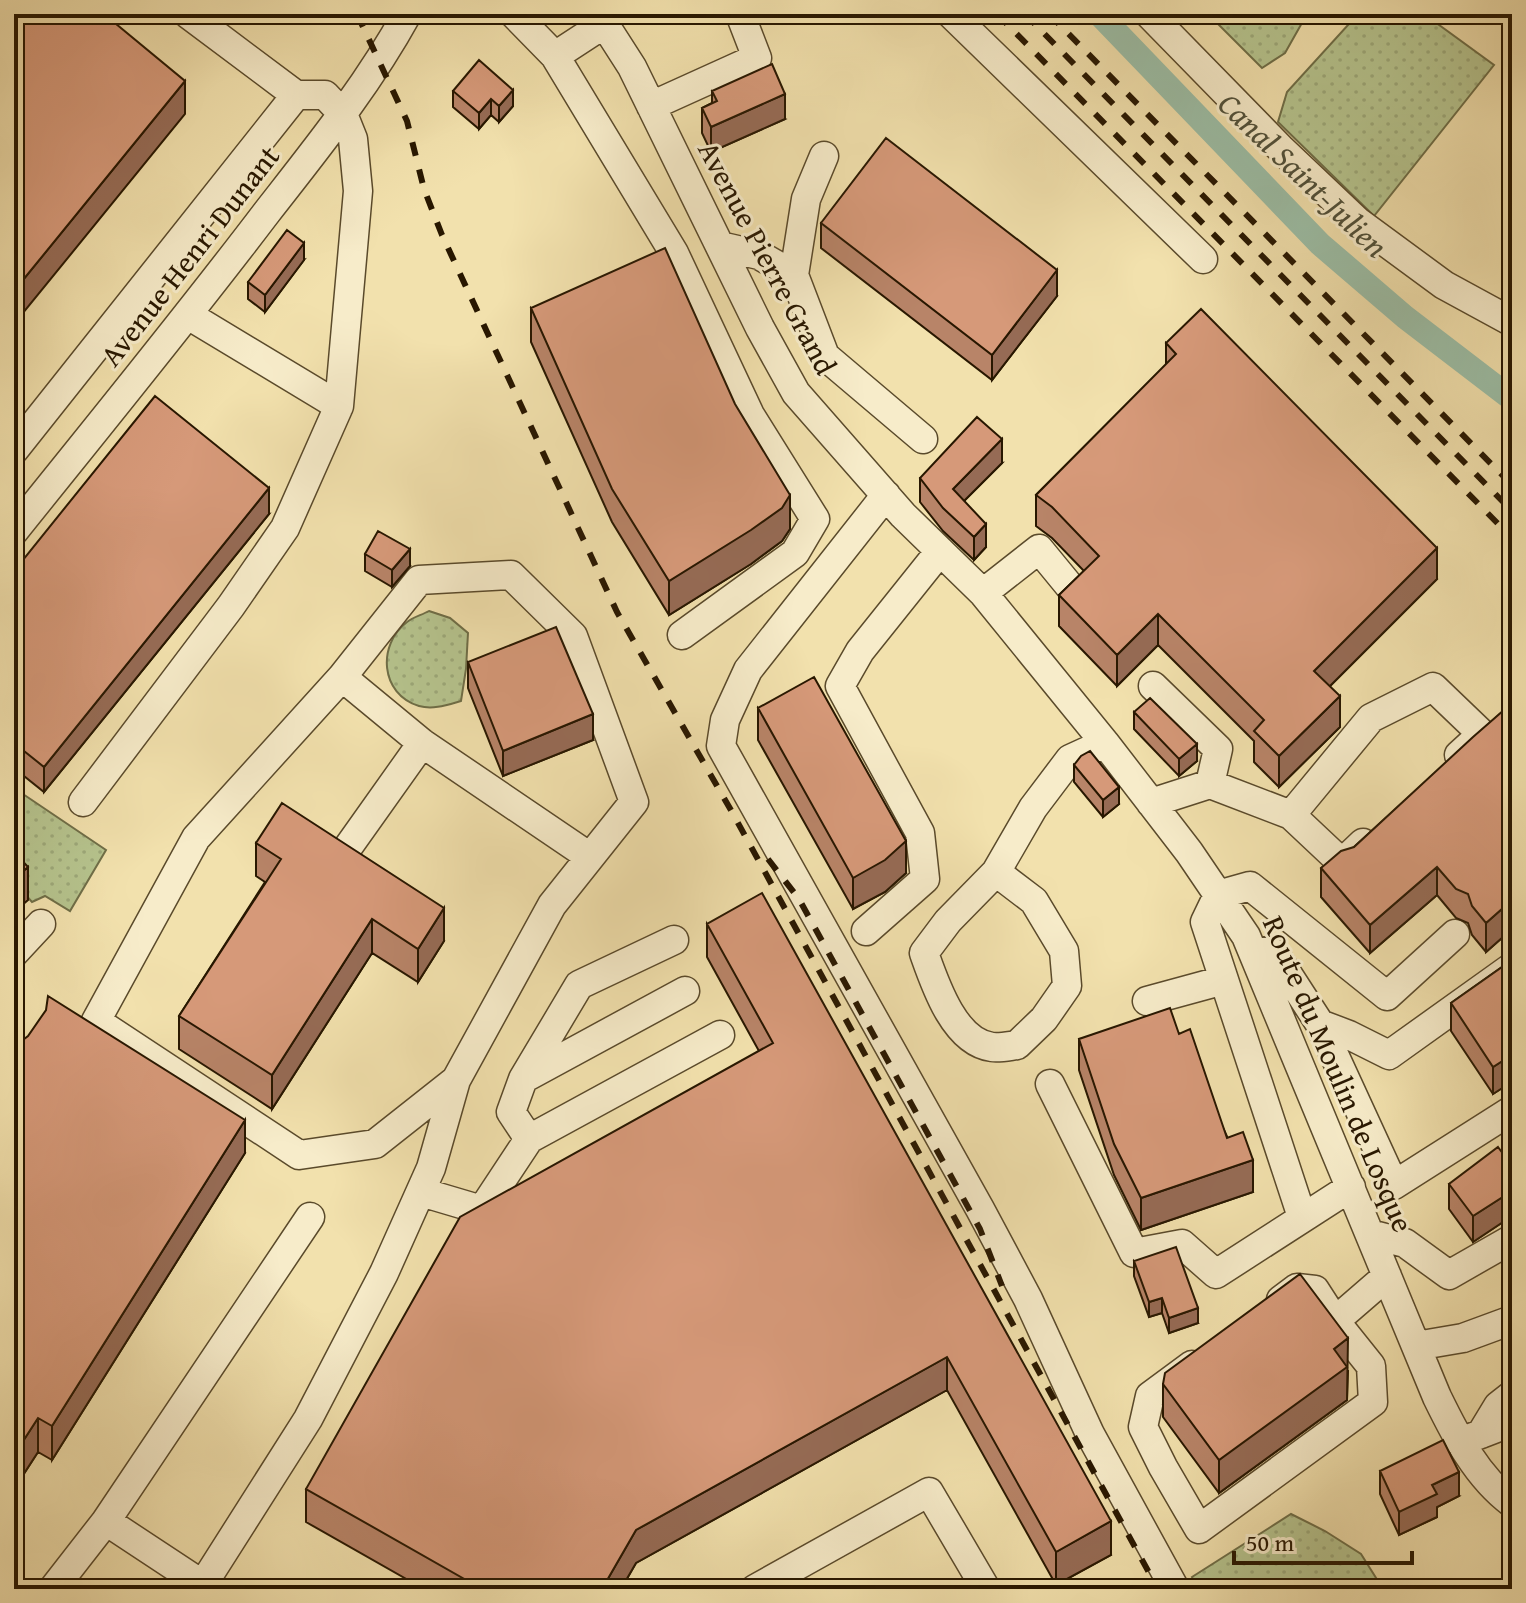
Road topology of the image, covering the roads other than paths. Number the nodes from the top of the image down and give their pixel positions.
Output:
1 (188, 14) edge
2 (407, 14) edge
3 (514, 14) edge
4 (740, 14) edge
5 (951, 14) edge
6 (1149, 14) edge
7 (601, 19) edge
8 (555, 56) junction
9 (296, 95) junction
10 (651, 106) junction
11 (343, 114) junction
12 (824, 156) dead end
13 (720, 246) junction
14 (1203, 259) dead end
15 (794, 275) junction
16 (188, 315) junction
17 (1512, 322) edge
18 (339, 406) junction
19 (923, 439) dead end
20 (14, 450) edge
21 (894, 505) junction
22 (14, 531) edge
23 (940, 551) junction
24 (1071, 588) edge
25 (983, 593) junction
26 (682, 635) dead end
27 (342, 677) junction
28 (1153, 686) dead end
29 (422, 743) junction
30 (1105, 743) junction
31 (1435, 777) edge
32 (1210, 784) junction
33 (83, 802) dead end
34 (1151, 803) junction
35 (1291, 815) junction
36 (1377, 831) edge
37 (346, 850) edge
38 (590, 857) junction
39 (996, 872) junction
40 (1218, 895) junction
41 (41, 924) dead end
42 (866, 931) dead end
43 (1455, 934) dead end
44 (674, 940) dead end
45 (1252, 950) junction
46 (14, 953) edge
47 (1512, 967) edge
48 (1224, 980) junction
49 (685, 991) dead end
50 (1147, 1001) dead end
51 (1320, 1024) junction
52 (720, 1035) dead end
53 (523, 1079) junction
54 (456, 1080) junction
55 (1050, 1084) dead end
56 (1512, 1110) edge
57 (529, 1139) junction
58 (426, 1180) junction
59 (1351, 1187) junction
60 (310, 1217) dead end
61 (1302, 1217) junction
62 (1370, 1234) junction
63 (1512, 1239) edge
64 (1387, 1276) junction
65 (1260, 1315) edge
66 (1512, 1320) edge
67 (1335, 1321) junction
68 (1416, 1346) junction
69 (1211, 1351) edge
70 (1512, 1395) edge
71 (1512, 1422) edge
72 (1470, 1438) junction
73 (1512, 1503) edge
74 (106, 1521) junction
75 (204, 1588) edge
76 (53, 1589) edge
77 (755, 1589) edge
78 (986, 1589) edge
79 (1175, 1589) edge

1 - 9 street
2 - 11 street, Avenue Henri Dunant
3 - 8 street
4 - 10 street
5 - 14 street
6 - 17 street
7 - 8 street
7 - 10 street, Avenue Pierre Grand
8 - 26 street
9 - 11 street
9 - 20 street
10 - 13 street, Avenue Pierre Grand
11 - 16 street, Avenue Henri Dunant
11 - 18 street
12 - 15 street
13 - 15 street
13 - 21 street, Avenue Pierre Grand
15 - 19 street
16 - 18 street
16 - 22 street, Avenue Henri Dunant
18 - 33 street
21 - 23 street, Route du Moulin de Losque
21 - 79 street
23 - 25 street, Route du Moulin de Losque
23 - 42 street
24 - 25 street
25 - 30 street, Route du Moulin de Losque
27 - 29 street
27 - 38 street
27 - 54 street
28 - 32 street
29 - 37 street
29 - 38 street
30 - 34 street, Route du Moulin de Losque
30 - 39 street
31 - 35 street
32 - 34 street
32 - 35 street
34 - 40 street, Route du Moulin de Losque
35 - 36 street
38 - 54 street
39 - 39 street
40 - 43 street
40 - 45 street, Route du Moulin de Losque
40 - 48 street
41 - 46 street
44 - 53 street
45 - 51 street
45 - 59 street, Route du Moulin de Losque
47 - 51 street
48 - 50 street
48 - 61 street
49 - 53 street
51 - 56 street
52 - 57 street
53 - 57 street
54 - 58 street
55 - 61 street
57 - 58 street
58 - 75 street
59 - 61 street
59 - 62 street, Route du Moulin de Losque
60 - 74 street
62 - 63 street
62 - 64 street, Route du Moulin de Losque
64 - 67 street
64 - 68 street, Route du Moulin de Losque
65 - 67 street
66 - 68 street
67 - 69 street
68 - 72 street, Route du Moulin de Losque
70 - 72 street
71 - 72 street
72 - 73 street, Route du Moulin de Losque
74 - 75 street
74 - 76 street
77 - 78 street

